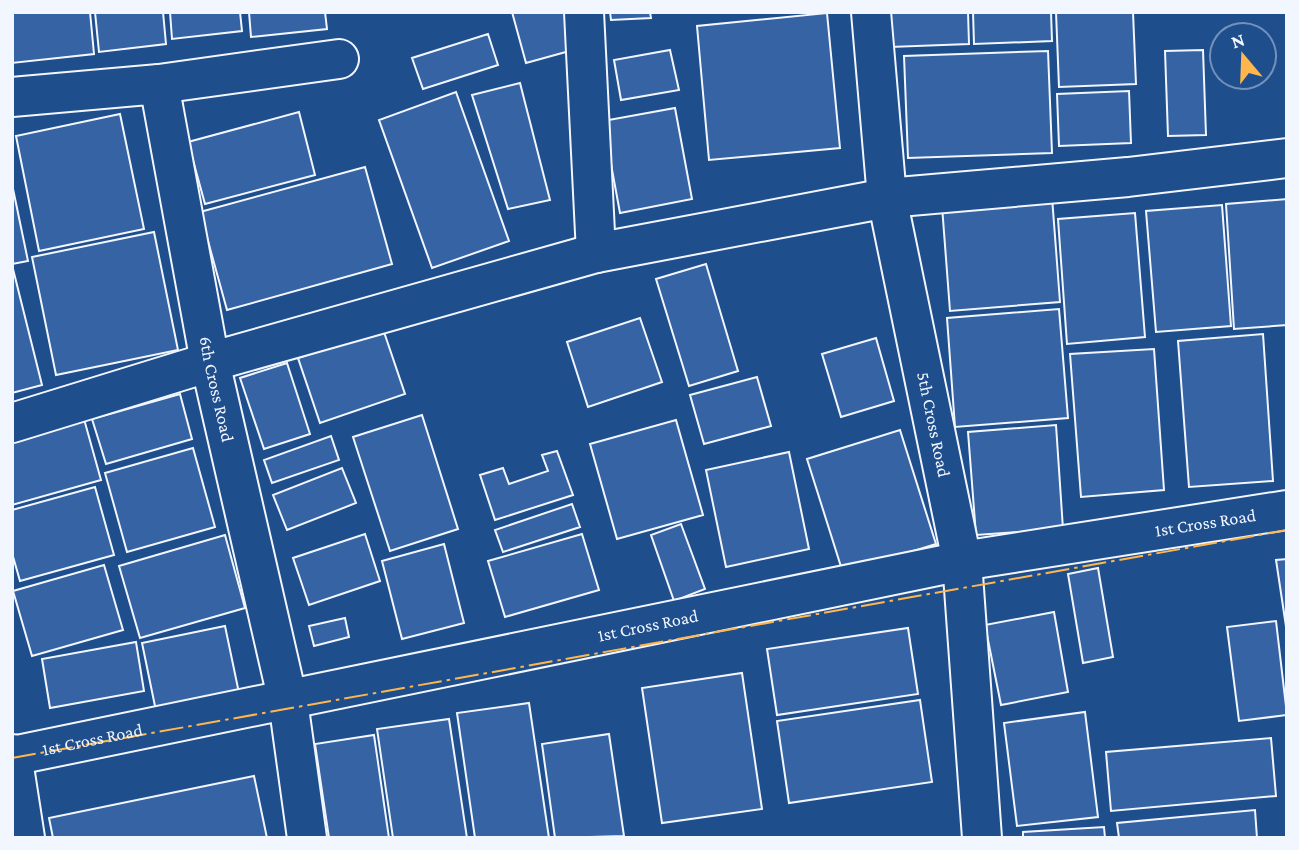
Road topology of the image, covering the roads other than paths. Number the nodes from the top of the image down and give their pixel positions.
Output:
1 (584, 12) edge
2 (871, 12) edge
3 (339, 58) dead end
4 (159, 84) junction
5 (12, 97) edge
6 (1287, 158) edge
7 (887, 198) junction
8 (596, 253) junction
9 (211, 362) junction
10 (12, 423) edge
11 (1287, 510) edge
12 (962, 561) junction
13 (288, 701) junction
14 (12, 756) edge
15 (25, 838) edge
16 (307, 838) edge
17 (982, 838) edge

1 - 8 street
2 - 7 street, 5th Cross Road
3 - 4 street
4 - 5 street
4 - 9 street, 6th Cross Road
6 - 7 street
7 - 8 street
7 - 12 street, 5th Cross Road
8 - 9 street
9 - 10 street
9 - 13 street, 6th Cross Road
11 - 12 street, 1st Cross Road
12 - 13 street, 1st Cross Road
12 - 17 street, 5th Cross Road
13 - 14 street, 1st Cross Road
13 - 16 street, 6th Cross Road
14 - 15 street

